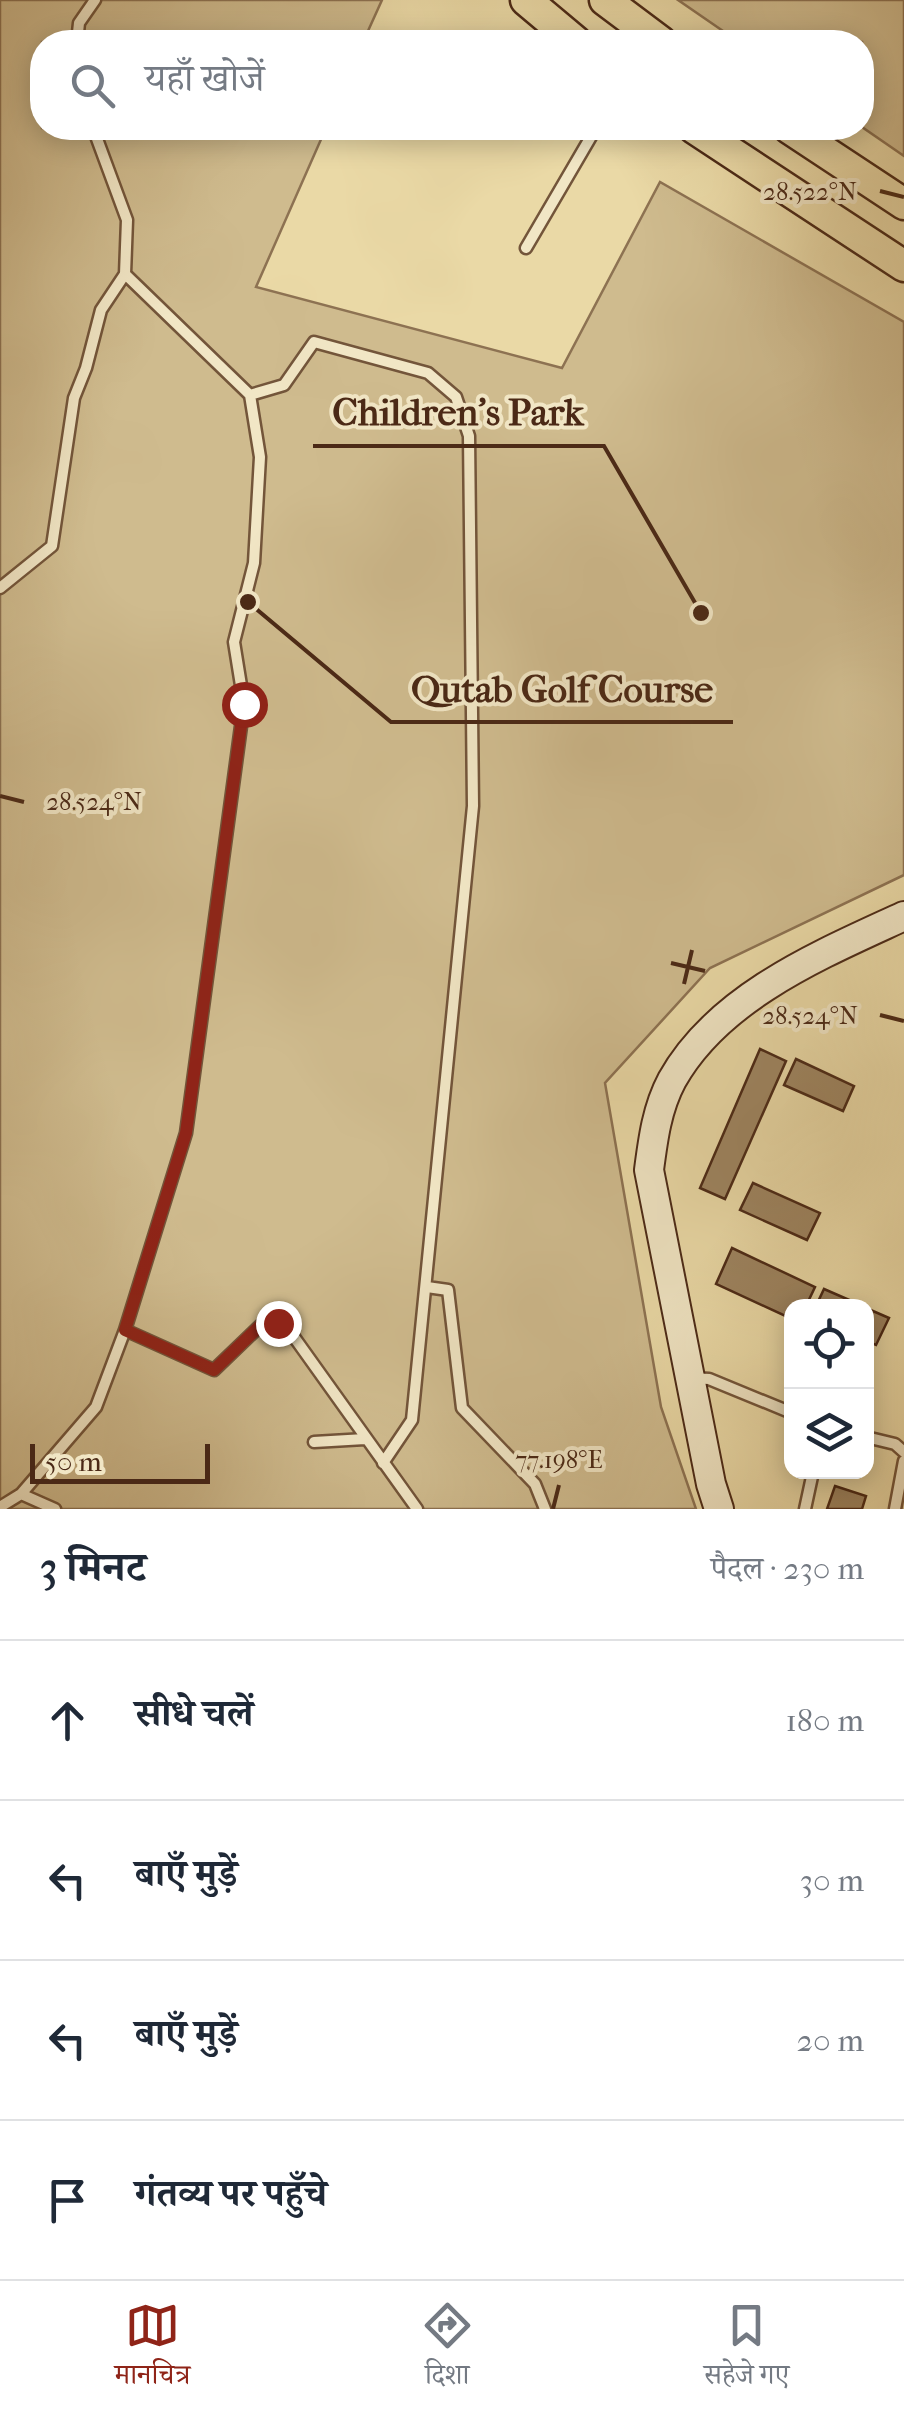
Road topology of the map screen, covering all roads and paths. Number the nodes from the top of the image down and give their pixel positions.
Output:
1 (96, 0) edge
2 (526, 0) edge
3 (605, 0) edge
4 (78, 30) edge
5 (562, 30) edge
6 (645, 30) edge
7 (97, 140) edge
8 (589, 140) edge
9 (712, 140) edge
10 (807, 140) edge
11 (904, 204) edge
12 (526, 248) dead end
13 (904, 266) edge
14 (125, 274) junction
15 (250, 395) junction
16 (0, 588) edge
17 (904, 916) edge
18 (427, 1287) junction
19 (125, 1330) junction
20 (690, 1378) junction
21 (784, 1410) edge
22 (365, 1438) junction
23 (874, 1439) edge
24 (314, 1442) dead end
25 (904, 1452) edge
26 (904, 1461) edge
27 (383, 1463) junction
28 (812, 1479) edge
29 (21, 1494) junction
30 (0, 1508) edge
31 (55, 1509) edge
32 (417, 1509) edge
33 (545, 1509) edge
34 (718, 1509) edge
35 (806, 1509) edge
36 (895, 1509) edge

1 - 4 lane
2 - 5 main road
3 - 6 main road
7 - 14 lane
8 - 12 lane
9 - 13 main road
10 - 11 main road
14 - 15 lane
14 - 16 lane
15 - 18 lane
15 - 19 lane
17 - 20 street
18 - 27 lane
18 - 33 lane
19 - 22 lane
19 - 29 lane
20 - 21 lane
20 - 34 street
22 - 24 lane
22 - 27 lane
23 - 25 lane
26 - 36 lane
27 - 32 lane
28 - 35 lane
29 - 30 lane
29 - 31 lane

